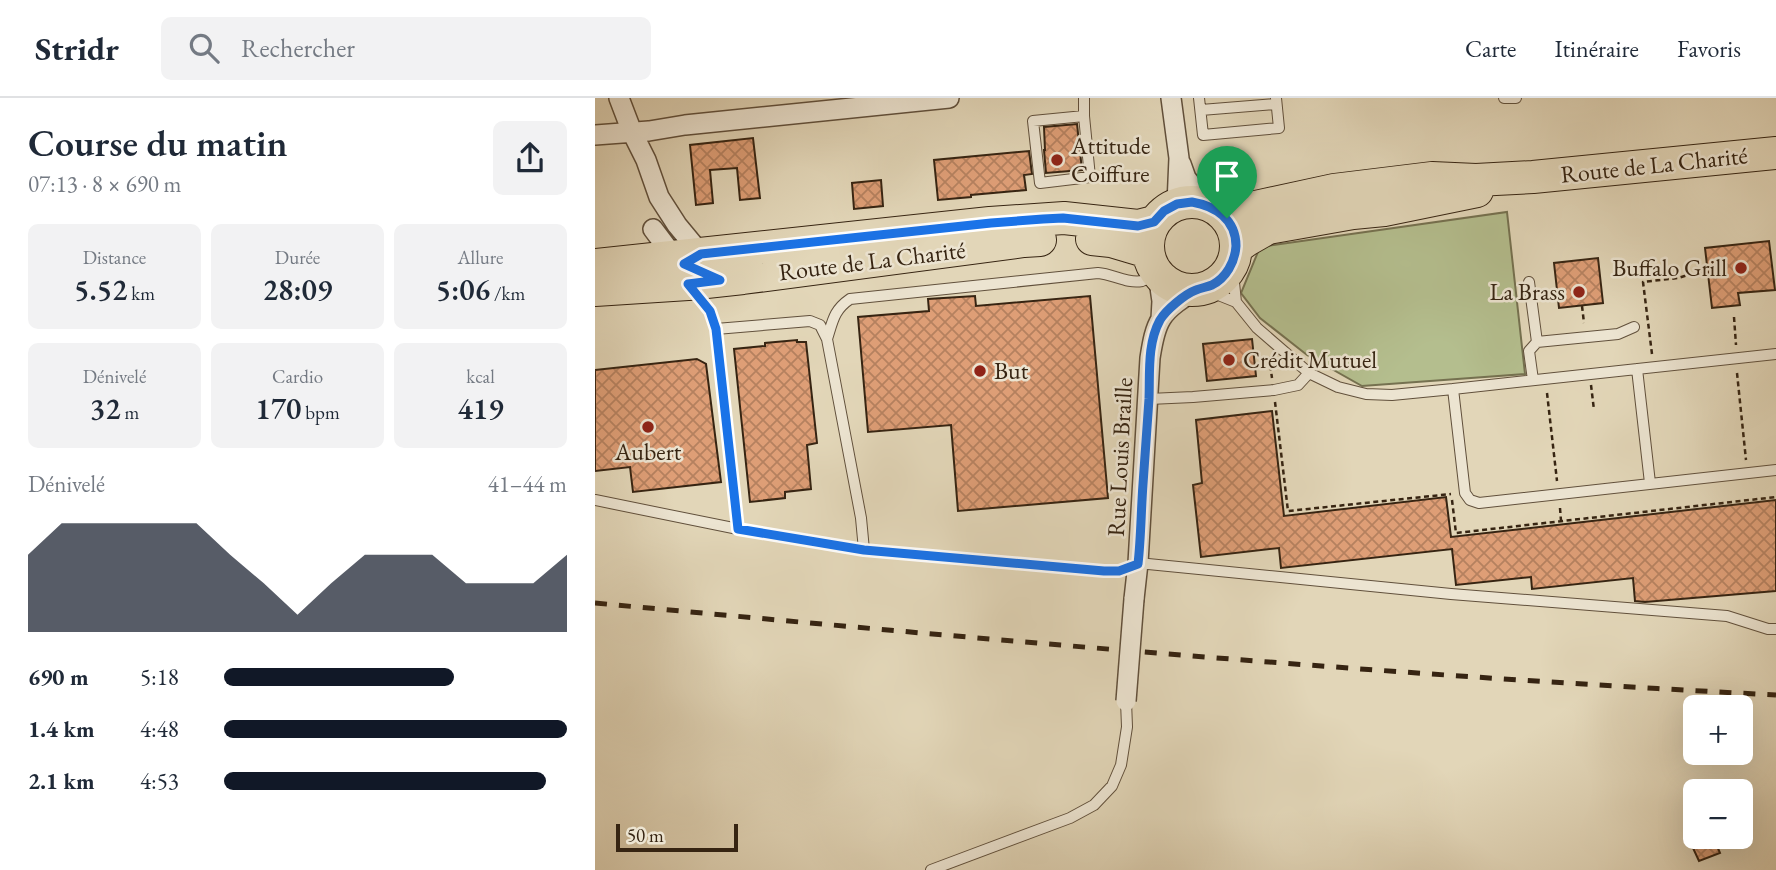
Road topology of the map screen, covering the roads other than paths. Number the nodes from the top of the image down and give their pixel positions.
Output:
1 (619, 98) edge
2 (949, 98) edge
3 (1084, 98) edge
4 (1171, 98) edge
5 (1199, 98) edge
6 (1504, 98) edge
7 (1516, 98) edge
8 (1276, 101) edge
9 (1201, 110) junction
10 (1084, 116) junction
11 (632, 132) junction
12 (595, 135) edge
13 (1776, 153) edge
14 (1179, 158) junction
15 (1533, 177) junction
16 (659, 197) junction
17 (1177, 228) junction
18 (653, 229) junction
19 (1234, 256) junction
20 (632, 261) junction
21 (595, 265) edge
22 (687, 265) junction
23 (595, 279) edge
24 (1529, 282) dead end
25 (1198, 289) junction
26 (595, 290) edge
27 (1236, 302) junction
28 (1161, 319) junction
29 (1634, 327) dead end
30 (716, 329) junction
31 (827, 339) junction
32 (1537, 342) junction
33 (1776, 354) edge
34 (1637, 369) junction
35 (1309, 373) junction
36 (1533, 380) junction
37 (1453, 390) junction
38 (1149, 399) junction
39 (1776, 470) edge
40 (1650, 484) junction
41 (595, 499) edge
42 (738, 529) junction
43 (864, 550) junction
44 (1138, 564) junction
45 (1776, 629) edge
46 (1126, 701) joint
47 (930, 870) edge

1 - 11 street
2 - 11 street
3 - 10 lane
4 - 14 street
5 - 9 lane
6 - 7 lane
8 - 9 lane
8 - 9 lane
10 - 10 lane
11 - 12 street
11 - 16 street
13 - 15 main road, Route de La Charité
14 - 17 street, Rue Louis Braille
14 - 17 street
15 - 17 main road, Route de La Charité
15 - 19 main road, Route de La Charité
16 - 18 street
16 - 22 street
17 - 19 main road
17 - 22 main road, Route de La Charité
17 - 22 main road, Route de La Charité
17 - 25 main road
17 - 28 street, Rue Louis Braille
17 - 31 lane
18 - 20 street
18 - 22 street
19 - 25 main road, Route de La Charité
19 - 27 lane
20 - 21 main road, Route de La Charité
20 - 22 main road, Route de La Charité
22 - 23 main road
22 - 26 main road, Route de La Charité
22 - 30 lane
24 - 32 lane
25 - 27 lane
25 - 28 street
27 - 35 lane
28 - 38 street, Rue Louis Braille
29 - 32 lane
30 - 31 lane
30 - 42 lane
31 - 43 lane
32 - 36 lane
33 - 34 lane
34 - 36 lane
34 - 40 lane
35 - 37 lane
35 - 38 lane
36 - 37 lane
37 - 40 lane
38 - 44 street, Rue Louis Braille
39 - 40 lane
41 - 42 lane
42 - 43 lane
43 - 44 lane
44 - 45 lane
44 - 46 street, Rue Louis Braille, bridge
46 - 47 lane

